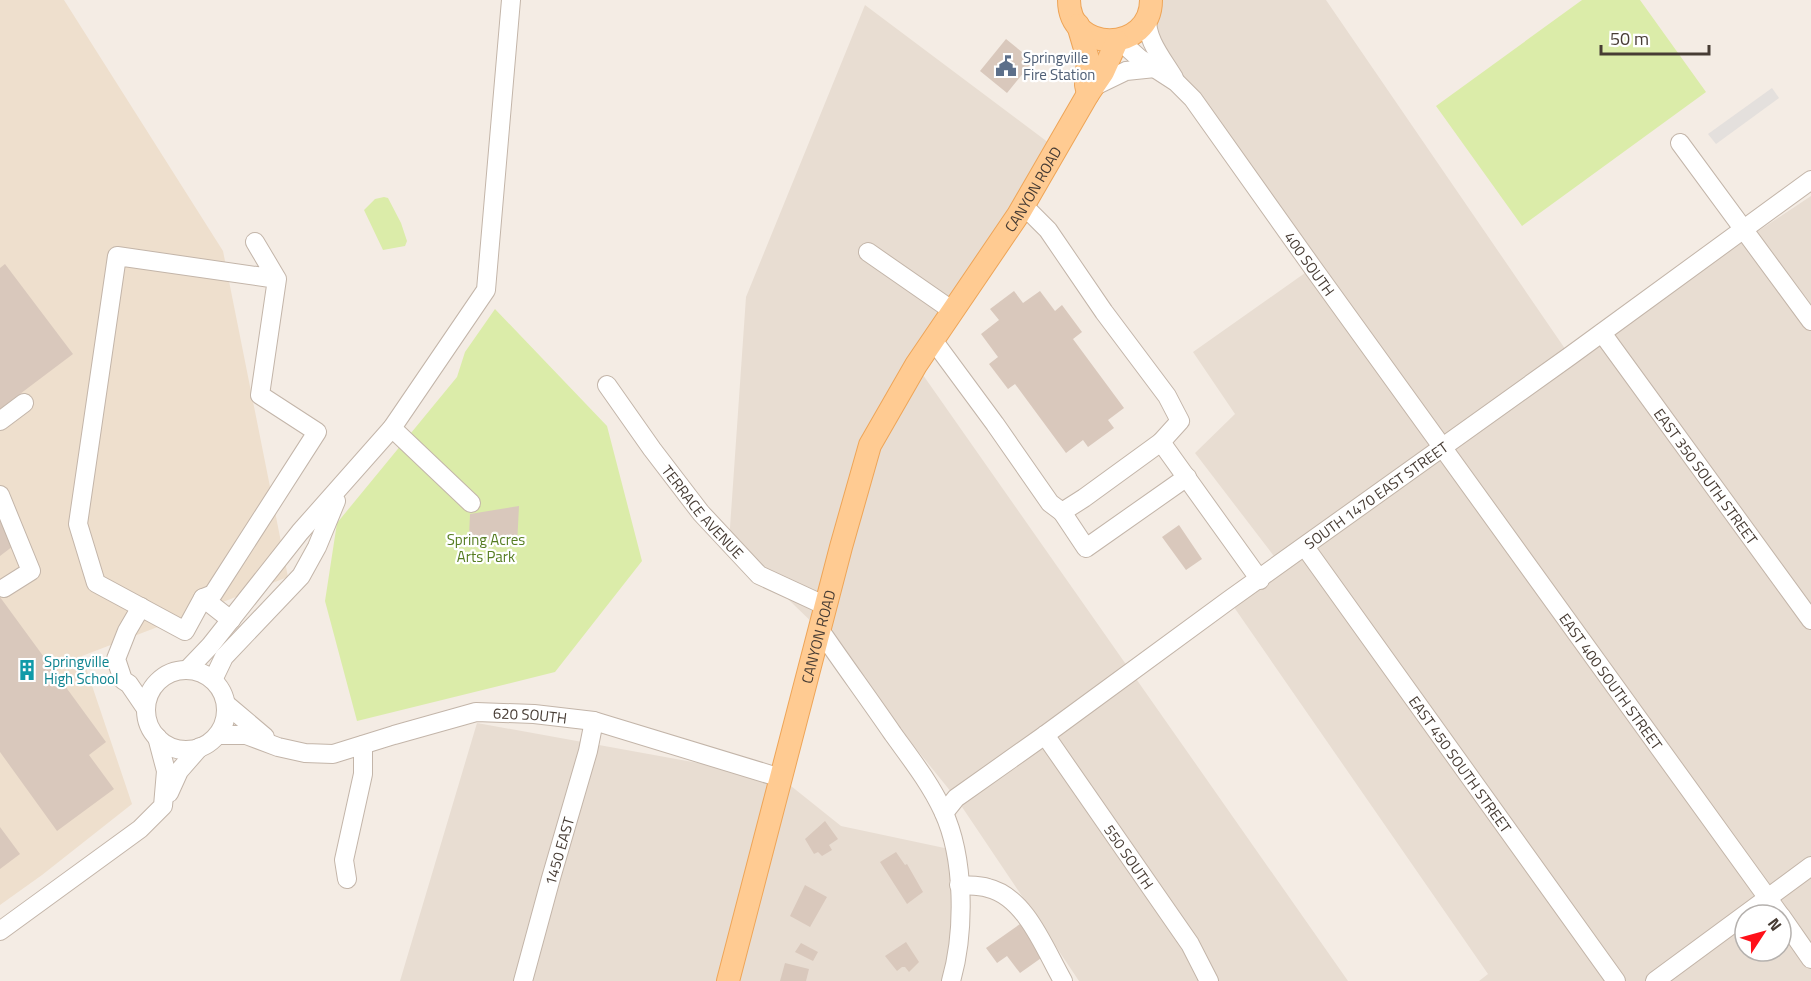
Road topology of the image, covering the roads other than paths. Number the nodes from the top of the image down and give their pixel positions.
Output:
1 (511, 0) edge
2 (1070, 0) edge
3 (1150, 7) edge
4 (1078, 25) junction
5 (1118, 40) junction
6 (1155, 68) junction
7 (1176, 82) junction
8 (1091, 90) junction
9 (1680, 143) dead end
10 (1811, 180) edge
11 (1023, 206) junction
12 (1743, 229) junction
13 (255, 242) dead end
14 (868, 252) dead end
15 (277, 279) junction
16 (953, 311) junction
17 (1811, 321) edge
18 (1602, 333) junction
19 (933, 340) junction
20 (607, 385) dead end
21 (24, 403) dead end
22 (0, 421) edge
23 (392, 428) junction
24 (1161, 442) junction
25 (1443, 447) junction
26 (1186, 477) junction
27 (341, 488) junction
28 (0, 495) edge
29 (471, 503) dead end
30 (1062, 512) junction
31 (1305, 547) junction
32 (1260, 579) junction
33 (4, 588) dead end
34 (203, 598) junction
35 (826, 606) junction
36 (141, 607) junction
37 (231, 620) junction
38 (1811, 620) edge
39 (820, 630) junction
40 (188, 669) junction
41 (213, 680) junction
42 (129, 684) junction
43 (154, 686) junction
44 (226, 704) junction
45 (146, 709) junction
46 (594, 721) junction
47 (218, 735) junction
48 (1045, 735) junction
49 (157, 737) junction
50 (363, 745) junction
51 (200, 747) junction
52 (278, 747) junction
53 (781, 778) junction
54 (163, 806) junction
55 (944, 813) junction
56 (1811, 866) edge
57 (347, 879) dead end
58 (959, 885) junction
59 (1768, 898) junction
60 (1771, 903) edge
61 (0, 931) edge
62 (1793, 934) edge
63 (1811, 958) edge
64 (523, 981) edge
65 (728, 981) edge
66 (951, 981) edge
67 (1063, 981) edge
68 (1209, 981) edge
69 (1616, 981) edge
70 (1654, 981) edge

1 - 23 street
2 - 4 main road
3 - 5 main road
3 - 7 street, 400 SOUTH
4 - 5 main road
4 - 8 main road
5 - 6 street, 400 SOUTH
5 - 8 main road, CANYON ROAD
6 - 7 street, 400 SOUTH
6 - 8 street
7 - 25 street, 400 SOUTH
8 - 11 main road, CANYON ROAD
9 - 12 street
10 - 12 street, SOUTH 1470 EAST STREET
11 - 16 main road, CANYON ROAD
11 - 24 street
12 - 17 street
12 - 18 street, SOUTH 1470 EAST STREET
13 - 15 street
14 - 16 street
15 - 34 street
15 - 36 street
16 - 19 main road, CANYON ROAD
18 - 25 street, SOUTH 1470 EAST STREET
18 - 38 street, EAST 350 SOUTH STREET
19 - 30 street
19 - 35 main road, CANYON ROAD
20 - 35 street, TERRACE AVENUE
21 - 22 street
23 - 27 street
23 - 29 street
24 - 26 street
24 - 30 street
25 - 31 street, SOUTH 1470 EAST STREET
25 - 59 street, EAST 400 SOUTH STREET
26 - 30 street
26 - 32 street
27 - 37 street
27 - 41 street
28 - 33 street
31 - 32 street, SOUTH 1470 EAST STREET
31 - 69 street, EAST 450 SOUTH STREET
32 - 48 street, SOUTH 1470 EAST STREET
34 - 36 street
34 - 37 street
35 - 39 main road, CANYON ROAD
36 - 42 street
37 - 40 street
39 - 53 main road, CANYON ROAD
39 - 55 street
40 - 41 street
40 - 43 street
41 - 44 street, 620 SOUTH
42 - 43 street
42 - 45 street
43 - 45 street
44 - 47 street
44 - 52 street, 620 SOUTH
45 - 49 street
46 - 50 street, 620 SOUTH
46 - 53 street, 620 SOUTH
46 - 64 street, 1450 EAST
47 - 51 street
47 - 52 street, 620 SOUTH
48 - 55 street, SOUTH 1470 EAST STREET
48 - 68 street, 550 SOUTH
49 - 51 street
49 - 54 street
50 - 52 street, 620 SOUTH
50 - 57 street
51 - 54 street
53 - 65 main road, CANYON ROAD
54 - 61 street
55 - 58 street
56 - 59 street
58 - 66 street
58 - 67 street
59 - 60 street, EAST 400 SOUTH STREET
59 - 70 street
62 - 63 street, EAST 400 SOUTH STREET

